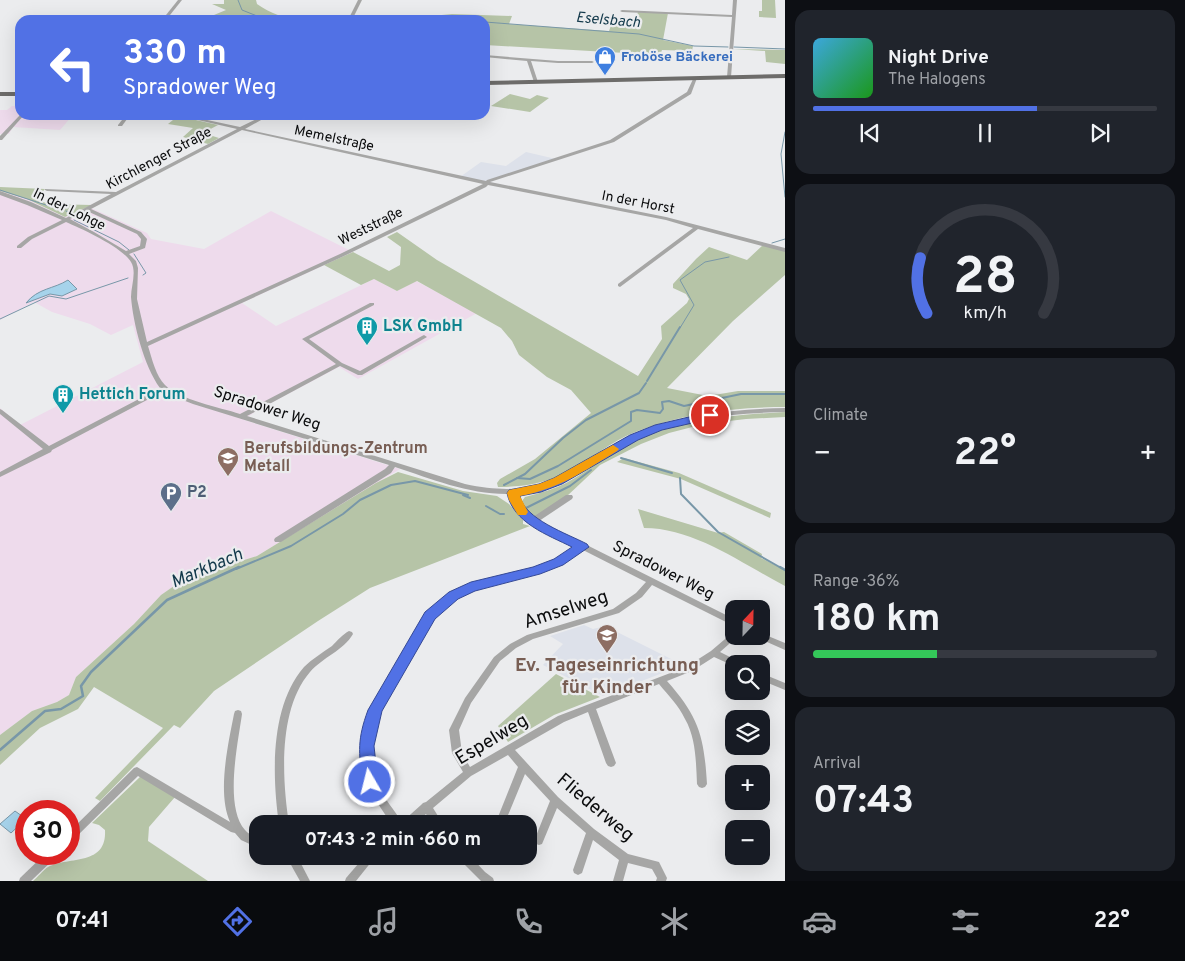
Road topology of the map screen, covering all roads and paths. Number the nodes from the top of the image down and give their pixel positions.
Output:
1 (180, 0) edge
2 (360, 0) edge
3 (735, 0) edge
4 (622, 11) dead end
5 (168, 15) edge
6 (352, 15) edge
7 (734, 16) junction
8 (490, 56) edge
9 (529, 60) junction
10 (592, 62) dead end
11 (785, 76) edge
12 (729, 77) junction
13 (695, 78) junction
14 (536, 82) junction
15 (490, 83) edge
16 (0, 94) edge
17 (15, 94) edge
18 (17, 120) edge
19 (124, 120) edge
20 (200, 120) edge
21 (258, 120) edge
22 (120, 125) dead end
23 (239, 129) junction
24 (0, 139) edge
25 (486, 184) junction
26 (47, 190) dead end
27 (0, 193) edge
28 (118, 193) junction
29 (88, 210) junction
30 (66, 221) junction
31 (697, 227) junction
32 (19, 247) dead end
33 (785, 250) edge
34 (126, 253) junction
35 (620, 285) dead end
36 (372, 304) dead end
37 (424, 337) dead end
38 (144, 346) junction
39 (340, 364) junction
40 (164, 388) junction
41 (785, 410) edge
42 (0, 411) edge
43 (240, 417) junction
44 (48, 450) junction
45 (394, 464) junction
46 (0, 475) edge
47 (513, 493) junction
48 (569, 497) dead end
49 (533, 521) junction
50 (278, 540) dead end
51 (582, 547) junction
52 (650, 582) junction
53 (725, 619) edge
54 (349, 634) dead end
55 (770, 640) edge
56 (725, 644) edge
57 (785, 646) edge
58 (714, 653) junction
59 (725, 658) edge
60 (770, 680) edge
61 (661, 681) junction
62 (785, 687) edge
63 (591, 707) junction
64 (238, 714) dead end
65 (509, 750) junction
66 (611, 763) dead end
67 (523, 767) junction
68 (468, 773) junction
69 (702, 784) dead end
70 (555, 800) junction
71 (426, 806) junction
72 (283, 815) edge
73 (390, 815) edge
74 (416, 815) edge
75 (432, 815) edge
76 (504, 815) edge
77 (80, 827) edge
78 (238, 828) junction
79 (591, 832) junction
80 (249, 839) edge
81 (539, 841) dead end
82 (625, 858) junction
83 (41, 865) edge
84 (296, 865) edge
85 (364, 865) edge
86 (471, 865) edge
87 (578, 870) dead end
88 (24, 881) edge
89 (305, 881) edge
90 (351, 881) edge
91 (489, 881) edge
92 (618, 881) edge
93 (661, 881) edge

1 - 5 street
2 - 6 street
3 - 7 street
4 - 7 street
7 - 12 street
8 - 9 street
9 - 10 street
9 - 14 street
11 - 12 main road
12 - 13 main road
13 - 14 main road
13 - 25 street, Weststraße
14 - 15 main road
16 - 17 main road
18 - 24 street
19 - 22 street
20 - 23 street, Memelstraße
21 - 23 street, Kirchlenger Straße
23 - 25 street, Memelstraße
23 - 28 street, Kirchlenger Straße
25 - 31 street, In der Horst
25 - 38 street, Weststraße
26 - 28 street
27 - 30 street, In der Lohge
28 - 29 street, Kirchlenger Straße
29 - 30 street, Kirchlenger Straße
29 - 34 street
30 - 32 street, Kirchlenger Straße
30 - 34 street, In der Lohge
31 - 33 street, In der Horst
31 - 35 street
34 - 38 street
36 - 39 street
37 - 39 street
38 - 40 street
39 - 43 street
40 - 43 street, Spradower Weg
40 - 44 street
41 - 47 street
42 - 44 street
43 - 45 street, Spradower Weg
44 - 46 street
45 - 47 street, Spradower Weg
45 - 50 street
47 - 49 street, Spradower Weg
48 - 49 street
49 - 51 street, Spradower Weg
51 - 52 street, Spradower Weg
51 - 73 street
52 - 53 street, Spradower Weg
52 - 68 street, Amselweg
54 - 72 street
55 - 57 street
56 - 58 street, Espelweg
58 - 59 street
58 - 61 street, Espelweg
60 - 62 street
61 - 63 street, Espelweg
61 - 69 street
63 - 65 street, Espelweg
63 - 66 street
64 - 78 street
65 - 67 street, Fliederweg
65 - 68 street, Espelweg
67 - 70 street, Fliederweg
67 - 76 street
68 - 71 street, Espelweg
70 - 79 street, Fliederweg
70 - 81 street
71 - 74 street, Espelweg
71 - 75 street
77 - 78 street
78 - 80 street
79 - 82 street, Fliederweg
79 - 87 street
82 - 92 street
82 - 93 street, Fliederweg
83 - 88 street
84 - 89 street
85 - 90 street
86 - 91 street

